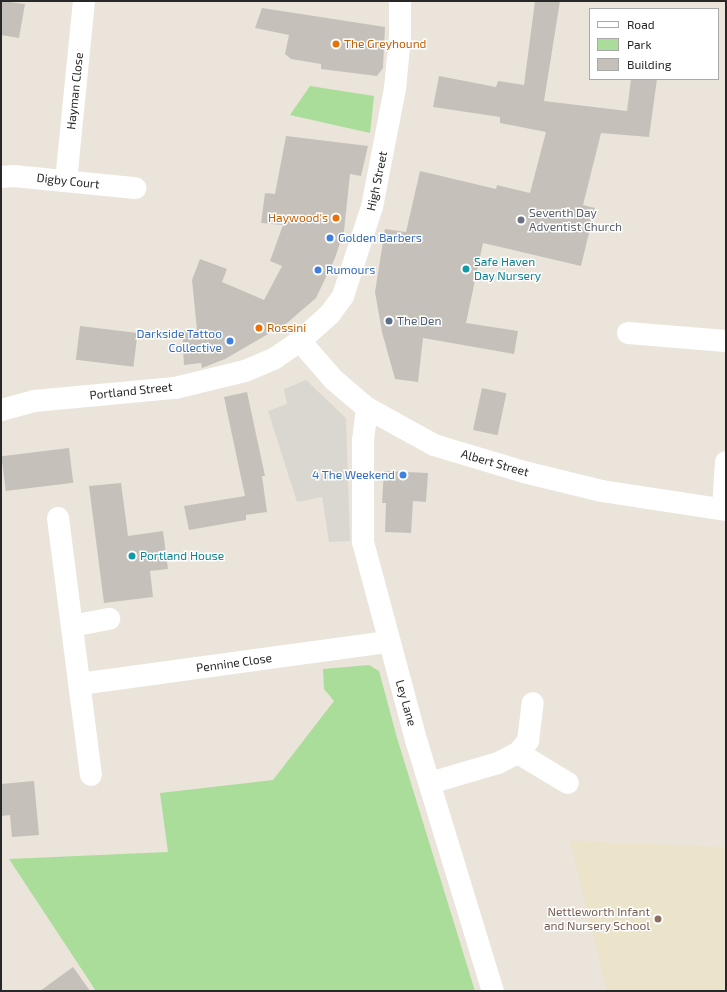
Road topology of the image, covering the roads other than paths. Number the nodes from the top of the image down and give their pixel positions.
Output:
1 (84, 1) edge
2 (400, 1) edge
3 (1, 177) edge
4 (66, 181) junction
5 (135, 188) dead end
6 (628, 333) dead end
7 (300, 341) junction
8 (726, 341) edge
9 (367, 408) junction
10 (1, 409) edge
11 (726, 462) edge
12 (724, 509) edge
13 (58, 518) dead end
14 (109, 619) dead end
15 (72, 626) junction
16 (388, 642) junction
17 (80, 684) junction
18 (534, 703) dead end
19 (518, 753) junction
20 (91, 774) dead end
21 (430, 783) junction
22 (568, 783) dead end
23 (493, 991) edge

1 - 4 street, Hayman Close
2 - 7 street, High Street
3 - 4 street, Digby Court
4 - 5 street, Digby Court
6 - 8 street
7 - 9 street, Albert Street
7 - 10 street, Portland Street
9 - 12 street, Albert Street
9 - 16 street, Ley Lane
11 - 12 street
13 - 15 street
14 - 15 street
15 - 17 street
16 - 17 street, Pennine Close
16 - 21 street, Ley Lane
17 - 20 street
18 - 19 street
19 - 21 street
19 - 22 street
21 - 23 street, Ley Lane

